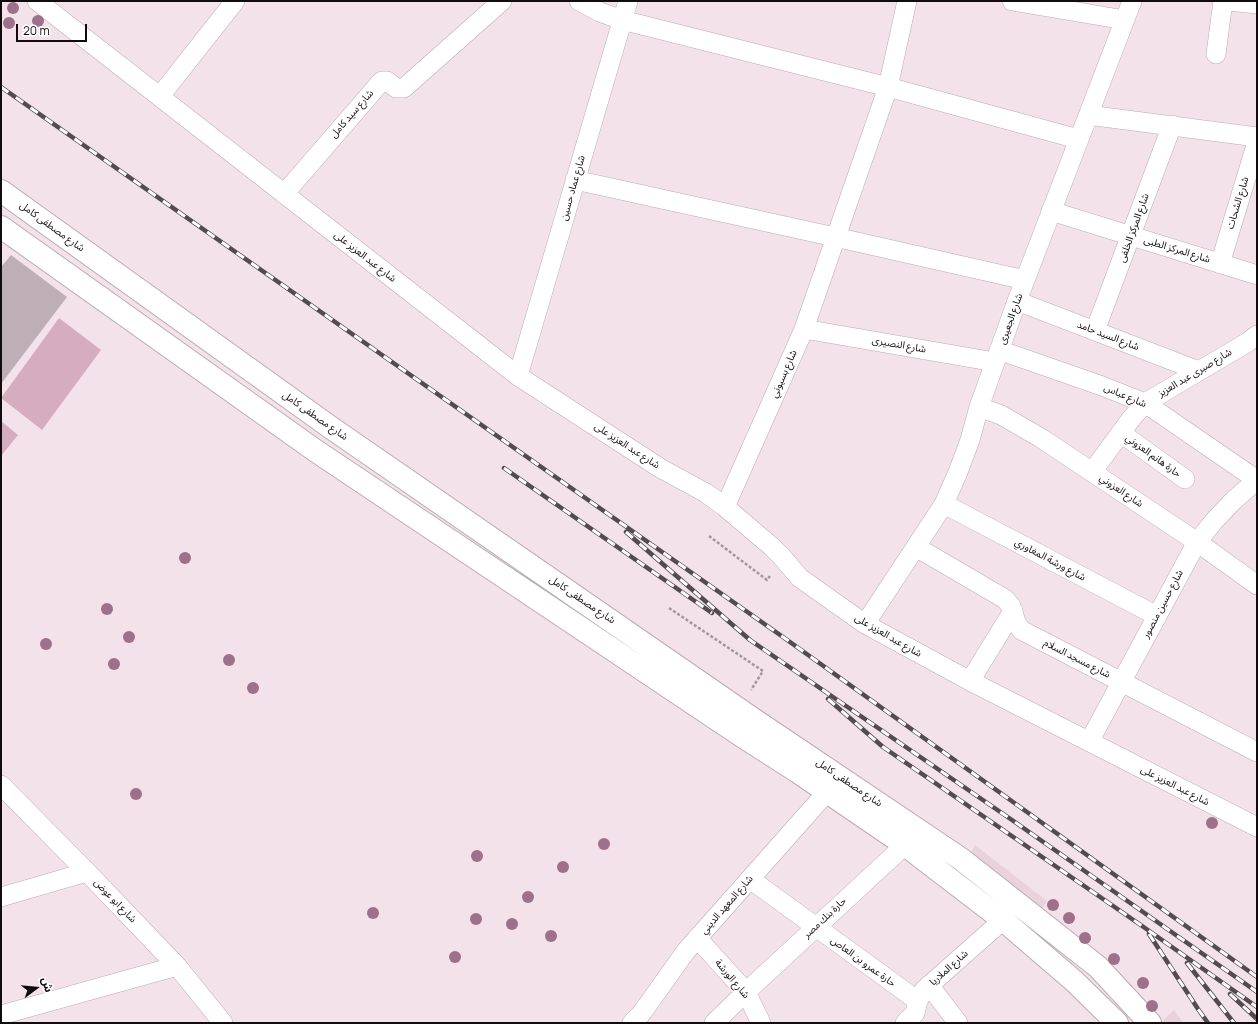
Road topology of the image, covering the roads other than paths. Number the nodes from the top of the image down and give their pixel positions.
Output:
1 (37, 1) edge
2 (235, 1) edge
3 (502, 1) edge
4 (579, 1) edge
5 (628, 1) edge
6 (907, 1) edge
7 (1012, 1) edge
8 (1132, 1) edge
9 (1222, 1) edge
10 (1229, 1) edge
11 (1257, 4) edge
12 (58, 7) edge
13 (622, 20) junction
14 (1125, 20) junction
15 (1216, 54) dead end
16 (888, 87) junction
17 (160, 96) junction
18 (1088, 115) junction
19 (1172, 125) junction
20 (1257, 136) edge
21 (1078, 140) junction
22 (1257, 142) edge
23 (575, 180) junction
24 (1, 191) edge
25 (284, 194) junction
26 (1051, 211) junction
27 (1, 226) edge
28 (1130, 236) junction
29 (835, 237) junction
30 (1220, 264) junction
31 (1257, 275) edge
32 (1025, 280) junction
33 (1017, 301) junction
34 (804, 329) junction
35 (1095, 331) junction
36 (1257, 335) edge
37 (997, 356) junction
38 (1199, 371) junction
39 (518, 376) junction
40 (1145, 403) junction
41 (979, 407) junction
42 (330, 427) junction
43 (1121, 433) junction
44 (316, 451) junction
45 (1092, 472) junction
46 (1185, 479) dead end
47 (1257, 480) edge
48 (944, 504) junction
49 (725, 507) junction
50 (481, 531) junction
51 (1197, 542) junction
52 (916, 547) junction
53 (466, 552) junction
54 (1257, 585) edge
55 (570, 592) junction
56 (1013, 611) junction
57 (558, 613) junction
58 (1157, 616) junction
59 (865, 624) junction
60 (970, 681) junction
61 (1121, 682) junction
62 (748, 728) junction
63 (1089, 742) junction
64 (1257, 752) edge
65 (1, 785) edge
66 (827, 792) junction
67 (1257, 827) edge
68 (905, 845) junction
69 (87, 872) junction
70 (750, 879) junction
71 (1, 897) edge
72 (1003, 920) junction
73 (815, 927) junction
74 (698, 938) junction
75 (177, 966) junction
76 (929, 985) junction
77 (746, 992) junction
78 (918, 1001) junction
79 (1, 1015) edge
80 (223, 1023) edge
81 (632, 1023) edge
82 (714, 1023) edge
83 (761, 1023) edge
84 (905, 1023) edge
85 (958, 1023) edge
86 (1117, 1023) edge
87 (1150, 1023) edge

1 - 12 street, شارع عبد العزيز على
2 - 17 street
3 - 25 street, شارع سيد كامل
4 - 13 street
5 - 13 street, شارع عماد حسين
6 - 16 street, شارع بسيوني
7 - 14 street
8 - 14 street, شارع الجعيرى
9 - 15 street
10 - 11 street
12 - 17 street, شارع عبد العزيز على
13 - 16 street
13 - 23 street, شارع عماد حسين
14 - 18 street, شارع الجعيرى
16 - 21 street
16 - 29 street, شارع بسيوني
17 - 25 street, شارع عبد العزيز على
18 - 19 street
18 - 21 street, شارع الجعيرى
19 - 20 street
19 - 28 street, شارع المركز الخلفى
21 - 26 street, شارع الجعيرى
22 - 30 street, شارع الشحات
23 - 29 street
23 - 39 street, شارع عماد حسين
24 - 42 main road, شارع مصطفى كامل
25 - 39 street, شارع عبد العزيز على
26 - 28 street, شارع المركز الطبى
26 - 32 street, شارع الجعيرى
27 - 44 main road, شارع مصطفى كامل
28 - 30 street, شارع المركز الطبى
28 - 35 street, شارع المركز الخلفى
29 - 32 street
29 - 34 street, شارع بسيوني
30 - 31 street, شارع المركز الطبى
32 - 33 street, شارع الجعيرى
33 - 35 street, شارع السيد حامد
33 - 37 street, شارع الجعيرى
34 - 37 street, شارع النصيرى
34 - 49 street, شارع بسيوني
35 - 38 street, شارع السيد حامد
36 - 38 street, شارع صبرى عبد العزيز
37 - 40 street, شارع عباس
37 - 41 street, شارع الجعيرى
38 - 40 street, شارع صبرى عبد العزيز
39 - 49 street, شارع عبد العزيز على
40 - 43 street, شارع صبرى عبد العزيز
40 - 47 street, شارع عباس
41 - 45 street, شارع العزوني
41 - 48 street, شارع الجعيرى
42 - 44 main road
42 - 50 main road, شارع مصطفى كامل
43 - 45 street, شارع صبرى عبد العزيز
43 - 46 street, حارة هانم العزوني
44 - 53 main road, شارع مصطفى كامل
45 - 51 street, شارع العزوني
47 - 51 street, شارع حسين منصور
48 - 52 street, شارع الجعيرى
48 - 58 street, شارع ورشة المغاوري
49 - 59 street, شارع عبد العزيز على
50 - 53 main road
50 - 55 main road, شارع مصطفى كامل
51 - 54 street, شارع العزوني
51 - 58 street, شارع حسين منصور
52 - 56 street, شارع مسجد السلام
52 - 59 street, شارع الجعيرى
53 - 57 main road, شارع مصطفى كامل
55 - 57 main road
55 - 62 main road, شارع مصطفى كامل
56 - 60 street
56 - 61 street, شارع مسجد السلام
57 - 62 main road, شارع مصطفى كامل
58 - 61 street, شارع حسين منصور
59 - 60 street, شارع عبد العزيز على
60 - 63 street, شارع عبد العزيز على
61 - 63 street, شارع حسين منصور
61 - 64 street, شارع مسجد السلام
62 - 66 main road, شارع مصطفى كامل
62 - 87 main road, شارع مصطفى كامل
63 - 67 street, شارع عبد العزيز على
65 - 69 street, شارع ابو عوض
66 - 68 main road, شارع مصطفى كامل
66 - 70 street, شارع المعهد الديني
68 - 72 main road, شارع مصطفى كامل
68 - 73 street, حارة بنك مصر
69 - 71 street
69 - 75 street, شارع ابو عوض
70 - 73 street, حارة عمرو بن العاص
70 - 74 street, شارع المعهد الديني
72 - 76 street, شارع الملاريا
72 - 86 main road, شارع مصطفى كامل
73 - 77 street, حارة بنك مصر
73 - 78 street, حارة عمرو بن العاص
74 - 77 street, شارع الورشة
74 - 81 street, شارع المعهد الديني
75 - 79 street
75 - 80 street, شارع ابو عوض
76 - 78 street, شارع الملاريا
76 - 85 street
77 - 82 street, حارة بنك مصر
77 - 83 street, شارع الورشة
78 - 84 street, شارع الملاريا

